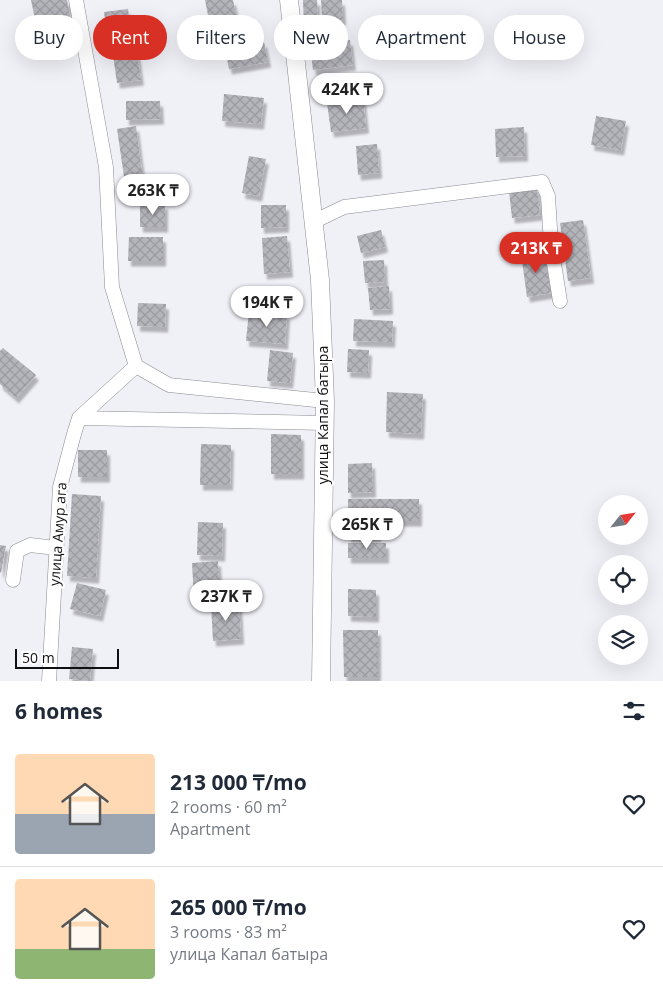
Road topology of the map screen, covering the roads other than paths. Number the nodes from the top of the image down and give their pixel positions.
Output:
1 (76, 0) edge
2 (289, 0) edge
3 (314, 222) junction
4 (560, 301) dead end
5 (136, 366) junction
6 (325, 401) junction
7 (79, 418) junction
8 (324, 423) junction
9 (56, 548) junction
10 (13, 580) dead end
11 (49, 681) edge
12 (321, 681) edge

1 - 5 street
2 - 3 main road, улица Капал батыра
3 - 4 street
3 - 6 main road, улица Капал батыра
5 - 6 street
5 - 7 street
6 - 8 main road, улица Капал батыра
7 - 8 street
7 - 9 street, улица Амур ага
8 - 12 main road, улица Капал батыра
9 - 10 street
9 - 11 street, улица Амур ага

